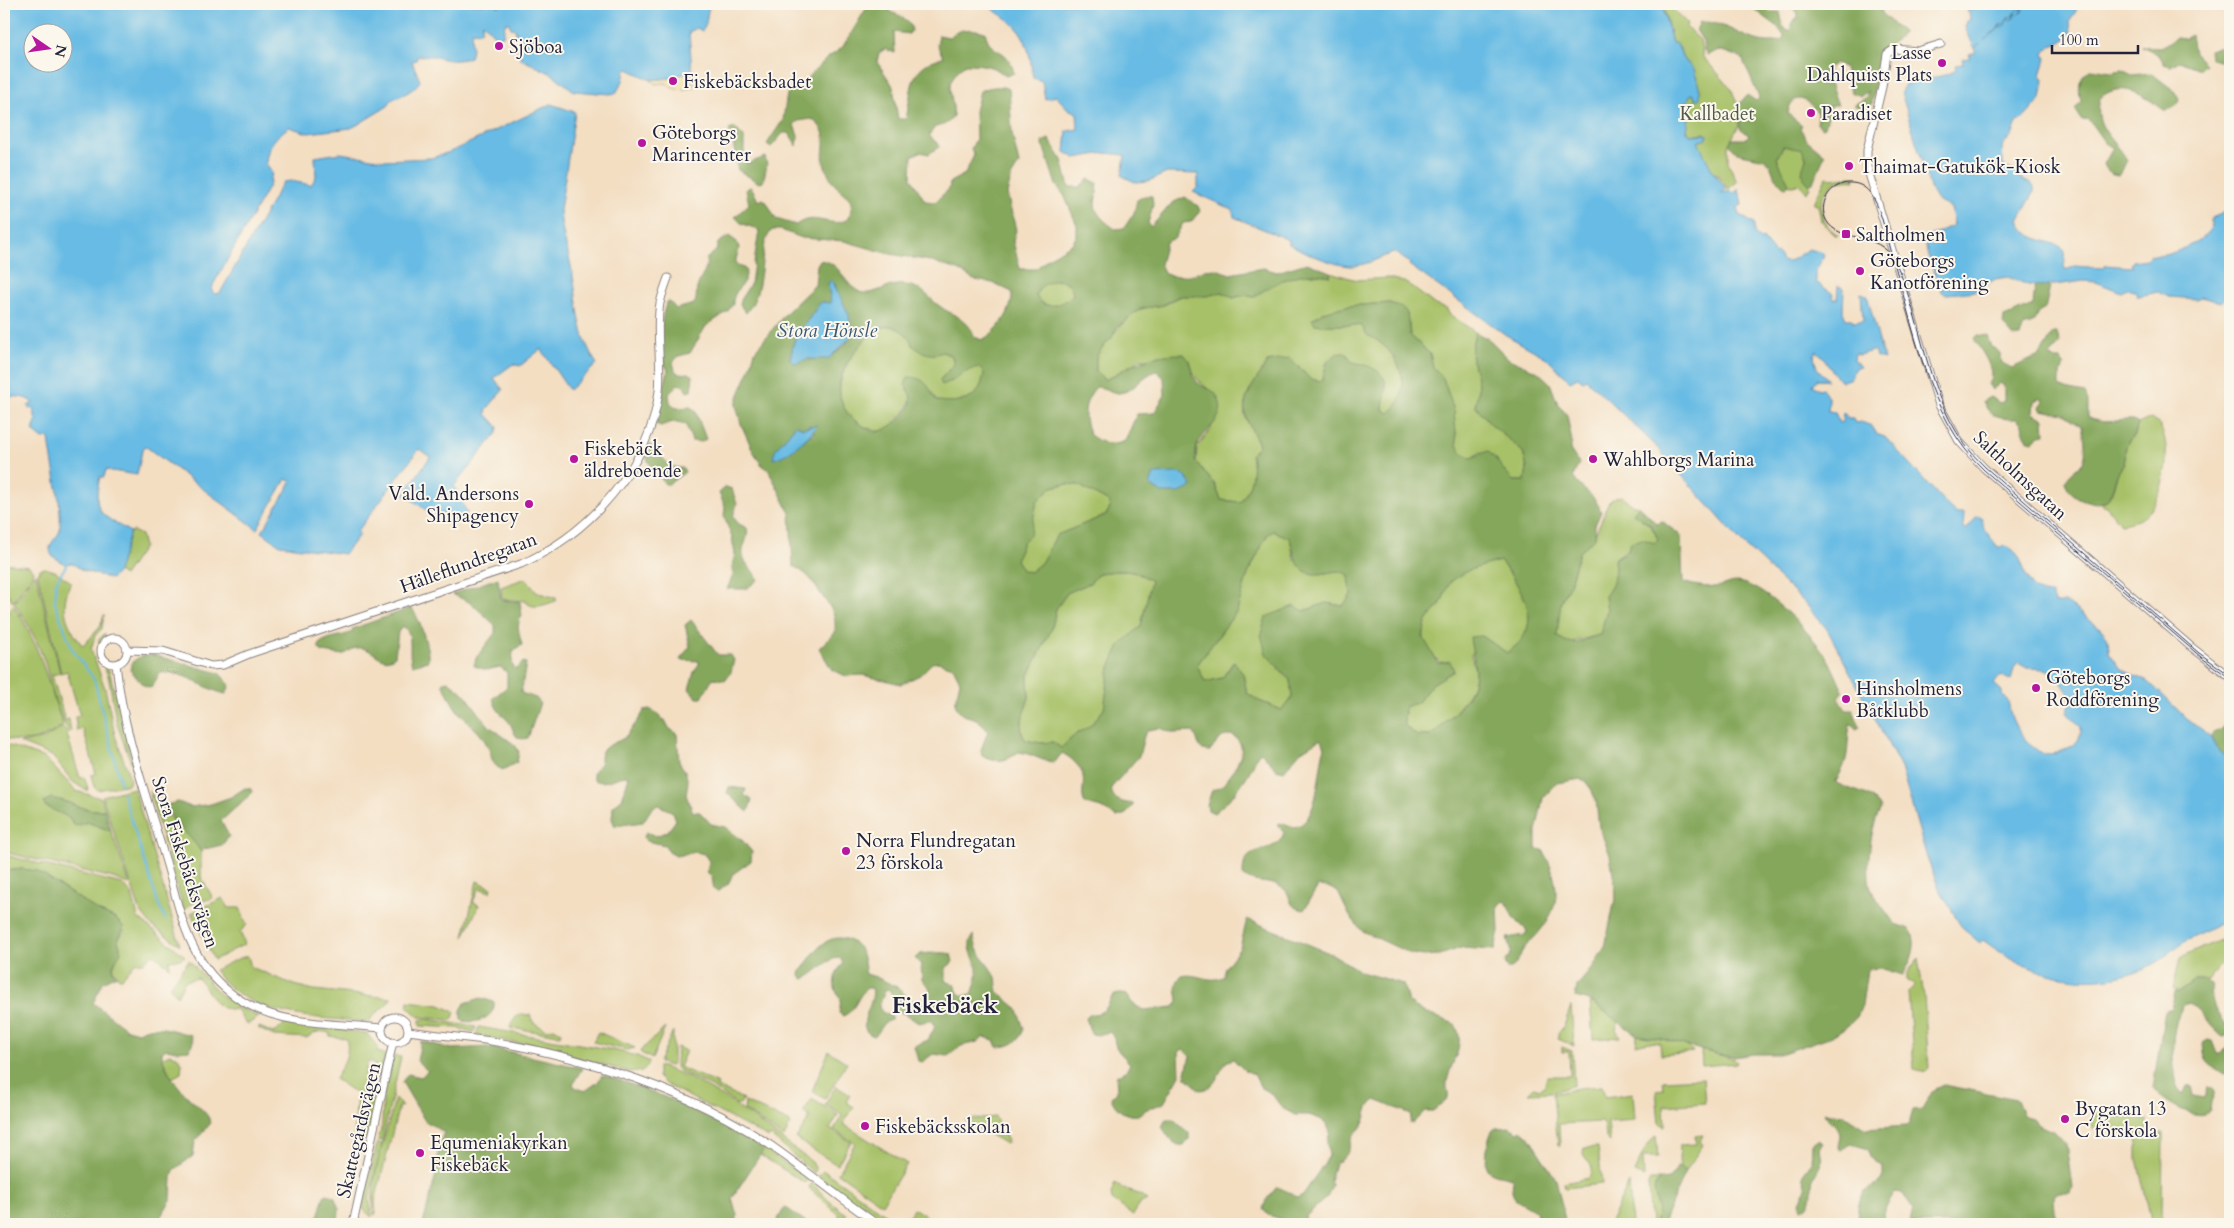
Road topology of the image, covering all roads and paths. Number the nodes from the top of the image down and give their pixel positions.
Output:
1 (1941, 44) dead end
2 (668, 278) dead end
3 (127, 650) junction
4 (116, 664) junction
5 (2230, 677) edge
6 (382, 1028) junction
7 (408, 1031) junction
8 (393, 1042) junction
9 (353, 1224) edge
10 (877, 1224) edge

1 - 5 street, Saltholmsgatan
2 - 3 street, Hälleflundregatan
3 - 4 street
3 - 4 street
4 - 6 street, Stora Fiskebäcksvägen
6 - 7 street
6 - 8 street
7 - 8 street
7 - 10 street
8 - 9 street, Skattegårdsvägen

